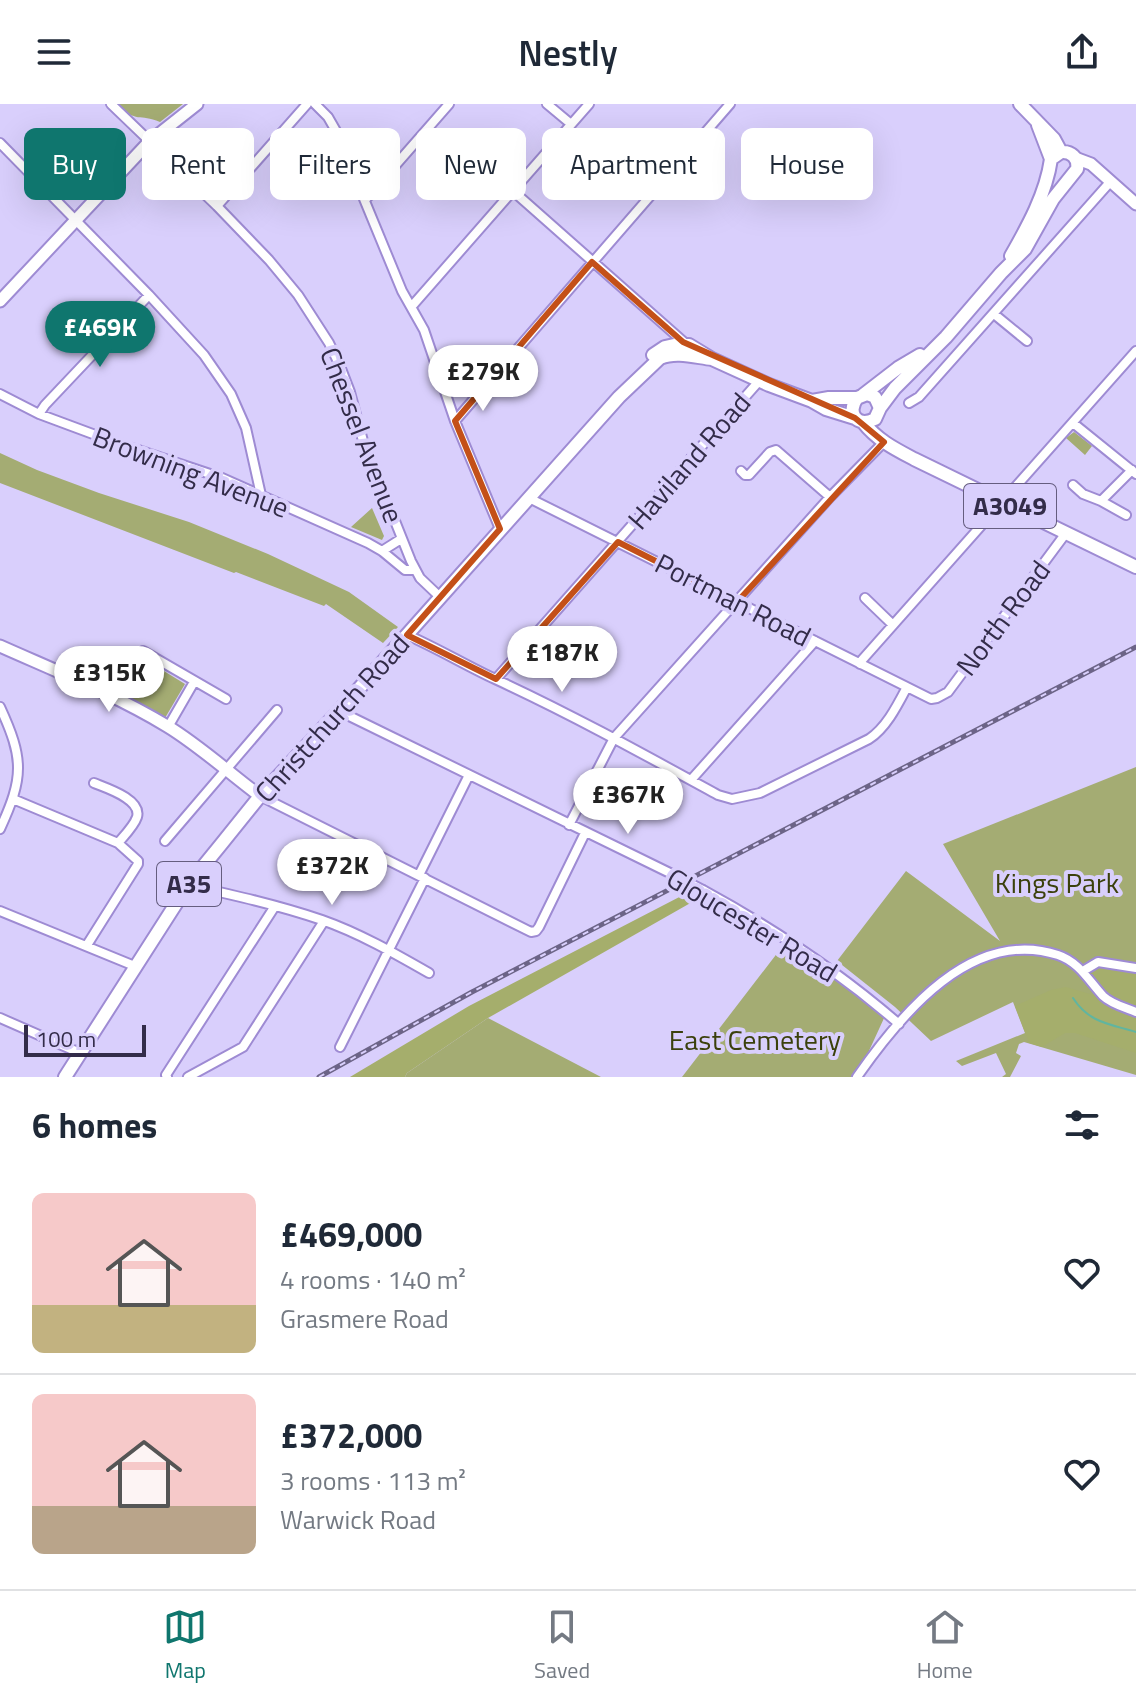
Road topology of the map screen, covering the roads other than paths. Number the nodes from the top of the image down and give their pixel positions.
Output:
1 (111, 104) edge
2 (197, 104) edge
3 (307, 104) edge
4 (315, 104) edge
5 (449, 104) edge
6 (547, 104) edge
7 (589, 104) edge
8 (730, 104) edge
9 (1020, 104) edge
10 (571, 124) junction
11 (167, 128) edge
12 (334, 128) edge
13 (142, 135) edge
14 (0, 143) edge
15 (142, 149) edge
16 (1075, 158) junction
17 (400, 160) edge
18 (1054, 160) junction
19 (1095, 168) junction
20 (1071, 175) junction
21 (526, 176) edge
22 (1111, 181) junction
23 (211, 200) edge
24 (365, 200) edge
25 (505, 200) edge
26 (523, 200) edge
27 (1136, 204) edge
28 (217, 206) junction
29 (75, 220) junction
30 (592, 262) junction
31 (1001, 273) junction
32 (149, 295) junction
33 (1, 297) edge
34 (412, 306) junction
35 (994, 314) junction
36 (1027, 341) dead end
37 (940, 343) junction
38 (689, 345) junction
39 (668, 350) junction
40 (1136, 351) edge
41 (712, 359) junction
42 (760, 380) junction
43 (0, 394) edge
44 (860, 396) junction
45 (812, 401) junction
46 (909, 403) dead end
47 (879, 412) junction
48 (39, 414) junction
49 (859, 420) junction
50 (455, 421) junction
51 (1073, 423) junction
52 (884, 442) junction
53 (741, 471) dead end
54 (1134, 472) edge
55 (1073, 485) dead end
56 (261, 495) junction
57 (830, 497) junction
58 (529, 498) junction
59 (1002, 501) junction
60 (1101, 501) junction
61 (1126, 515) dead end
62 (500, 529) junction
63 (1066, 533) junction
64 (401, 539) junction
65 (618, 542) junction
66 (382, 551) junction
67 (1136, 567) edge
68 (415, 570) junction
69 (440, 597) junction
70 (865, 598) dead end
71 (737, 602) junction
72 (893, 625) junction
73 (407, 635) junction
74 (815, 641) junction
75 (0, 646) edge
76 (860, 664) junction
77 (496, 679) junction
78 (194, 682) junction
79 (907, 687) junction
80 (937, 698) joint
81 (118, 699) junction
82 (226, 699) dead end
83 (0, 707) edge
84 (277, 710) dead end
85 (339, 711) junction
86 (168, 727) junction
87 (614, 738) junction
88 (227, 770) junction
89 (469, 775) junction
90 (691, 780) junction
91 (94, 783) dead end
92 (260, 796) junction
93 (13, 799) junction
94 (569, 825) junction
95 (0, 829) edge
96 (585, 833) junction
97 (165, 841) dead end
98 (118, 843) junction
99 (422, 877) junction
100 (188, 885) junction
101 (275, 906) junction
102 (0, 911) edge
103 (324, 921) junction
104 (87, 945) junction
105 (389, 950) junction
106 (137, 967) junction
107 (1136, 968) edge
108 (1083, 971) junction
109 (429, 973) dead end
110 (1136, 1012) edge
111 (0, 1018) edge
112 (899, 1024) junction
113 (340, 1047) dead end
114 (80, 1053) junction
115 (65, 1077) edge
116 (167, 1077) edge
117 (188, 1077) edge
118 (857, 1077) edge

1 - 13 street, Chessel Avenue
2 - 11 street
3 - 28 street
4 - 12 street
5 - 17 street
6 - 10 street
7 - 10 street
8 - 30 street
9 - 18 main road
10 - 21 street
14 - 29 street
15 - 29 street
16 - 18 main road
16 - 19 street
16 - 20 main road
18 - 20 main road
18 - 31 main road
19 - 20 street
19 - 22 street
20 - 31 main road
22 - 27 street
22 - 35 street
23 - 28 street, Chessel Avenue
24 - 34 street
25 - 34 street
26 - 30 street
28 - 64 street, Chessel Avenue
29 - 32 street
29 - 33 street
30 - 38 street
30 - 50 street
31 - 37 main road
32 - 48 street
32 - 56 street
34 - 50 street
35 - 36 street
35 - 46 street
37 - 44 main road
37 - 47 main road
38 - 39 main road
38 - 41 main road
39 - 41 main road
39 - 58 main road, Christchurch Road / A35
40 - 51 street
41 - 42 main road
42 - 45 main road
42 - 65 street, Haviland Road
43 - 48 street, Browning Avenue
44 - 45 main road
44 - 47 main road
44 - 49 main road
45 - 49 main road
47 - 49 main road
47 - 52 main road
48 - 56 street, Browning Avenue
49 - 52 main road, A3049
50 - 62 street
51 - 54 street
51 - 59 street
52 - 57 street
52 - 59 main road, A3049
53 - 57 street
54 - 60 street
55 - 60 street
56 - 66 street, Browning Avenue
57 - 71 street
58 - 62 main road, Christchurch Road / A35
58 - 65 street, Portman Road
59 - 63 main road, A3049
59 - 72 street
60 - 61 street
62 - 69 main road, Christchurch Road / A35
63 - 67 main road, A3049
63 - 80 street, North Road
64 - 66 street
64 - 68 street, Chessel Avenue
65 - 71 street, Portman Road
65 - 77 street, Haviland Road
66 - 68 street, Browning Avenue
68 - 69 street, Chessel Avenue
69 - 73 main road, Christchurch Road / A35
70 - 72 street
71 - 74 street, Portman Road
71 - 87 street
72 - 76 street
73 - 77 street
73 - 85 main road, Christchurch Road / A35
74 - 76 street, Portman Road
74 - 90 street
75 - 81 street
76 - 79 street, Portman Road
77 - 87 street
78 - 81 street
78 - 82 street
78 - 86 street
79 - 80 street, Portman Road
79 - 90 street
81 - 86 street
83 - 93 street
84 - 88 street
85 - 89 street, Gloucester Road
85 - 92 main road, Christchurch Road / A35
86 - 88 street
87 - 90 street
87 - 94 street
88 - 92 street
88 - 97 street
89 - 94 street, Gloucester Road
89 - 99 street
91 - 98 street
92 - 99 street
92 - 100 main road, Christchurch Road / A35
93 - 95 street
93 - 98 street
94 - 96 street, Gloucester Road
96 - 99 street
96 - 112 street, Gloucester Road, bridge
98 - 104 street
99 - 105 street
100 - 101 street
100 - 106 main road, Christchurch Road / A35
101 - 103 street
101 - 116 street
102 - 104 street
103 - 105 street
103 - 117 street
104 - 106 street
105 - 109 street
105 - 113 street
106 - 114 main road, Christchurch Road / A35
107 - 108 street
108 - 110 street
108 - 112 street
111 - 114 street
112 - 118 street
114 - 115 main road, Christchurch Road / A35

